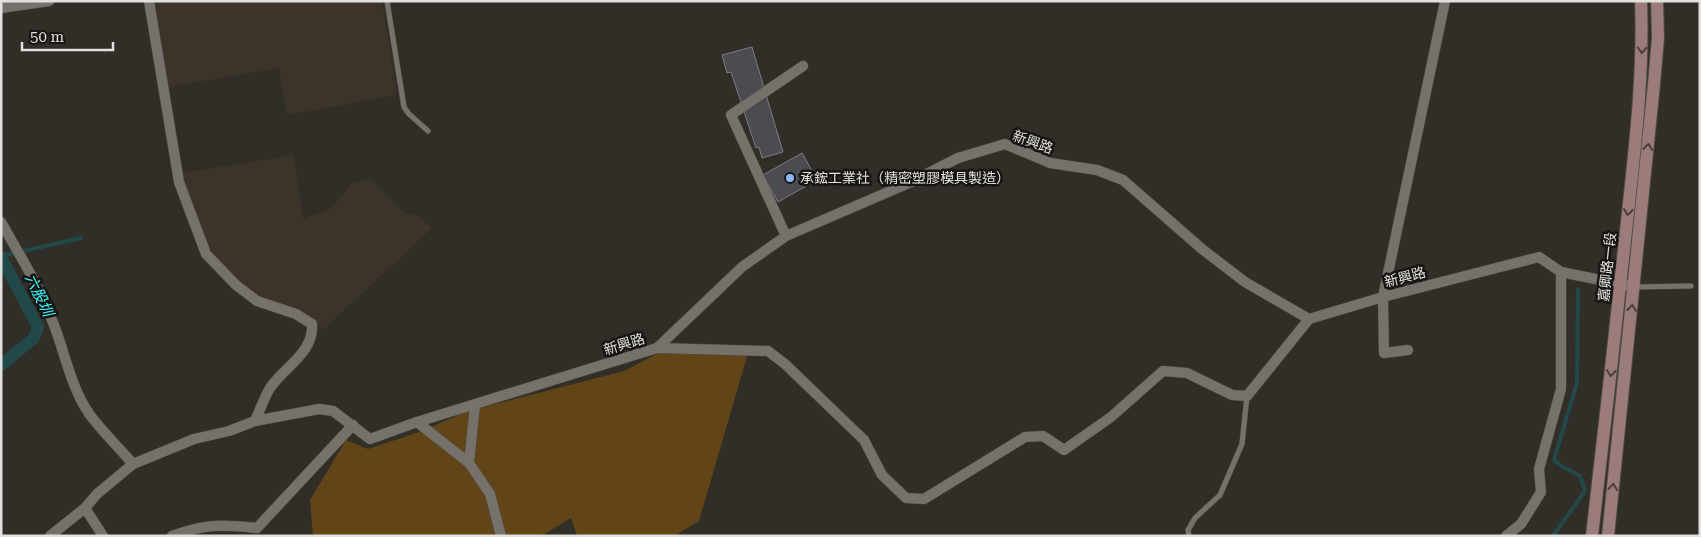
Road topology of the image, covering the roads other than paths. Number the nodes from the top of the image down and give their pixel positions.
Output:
1 (49, 1) edge
2 (149, 1) edge
3 (387, 1) edge
4 (1445, 1) edge
5 (1641, 1) edge
6 (1657, 1) edge
7 (1, 8) edge
8 (803, 66) dead end
9 (428, 131) dead end
10 (1, 222) edge
11 (786, 236) junction
12 (1561, 272) junction
13 (1620, 285) junction
14 (1691, 286) dead end
15 (1634, 287) junction
16 (1383, 297) junction
17 (1309, 319) junction
18 (658, 348) junction
19 (1408, 350) dead end
20 (1247, 396) junction
21 (475, 405) junction
22 (255, 421) junction
23 (417, 422) junction
24 (352, 425) junction
25 (469, 462) junction
26 (133, 464) junction
27 (85, 508) junction
28 (259, 532) edge
29 (50, 536) edge
30 (103, 536) edge
31 (172, 536) edge
32 (501, 536) edge
33 (1188, 536) edge
34 (1506, 536) edge
35 (1592, 536) edge
36 (1608, 536) edge

1 - 7 street
2 - 22 street
3 - 9 lane
4 - 16 street
5 -> 13 street, 嘉卿路一段
15 -> 6 street
8 - 11 street
10 - 26 street
11 - 17 street, 新興路
11 - 18 street, 新興路
12 - 13 street, 新興路
12 - 16 street, 新興路
12 - 34 street
13 - 15 street, 新興路
13 -> 35 street, 嘉卿路一段
14 - 15 lane, 新興路
36 -> 15 street
16 - 17 street, 新興路
16 - 19 street
17 - 20 street
18 - 20 street
18 - 21 street, 新興路
20 - 33 lane
21 - 23 street, 新興路
21 - 25 street
22 - 24 street
22 - 26 street
23 - 24 street, 新興路
23 - 25 street
24 - 28 street
25 - 32 street
26 - 27 street
27 - 29 street
27 - 30 street
28 - 31 street

